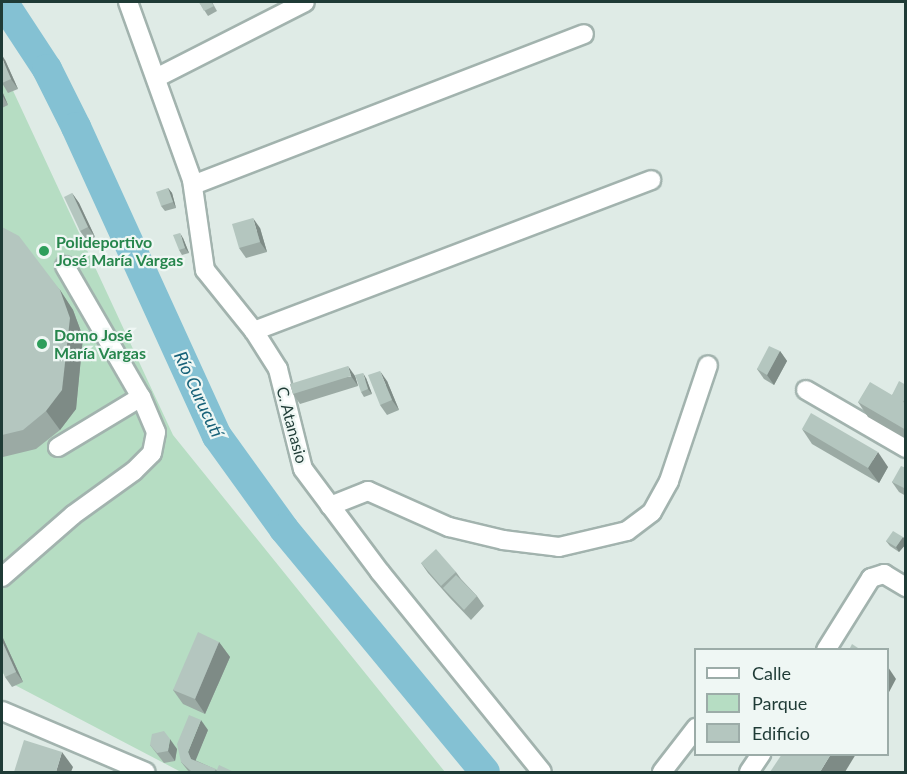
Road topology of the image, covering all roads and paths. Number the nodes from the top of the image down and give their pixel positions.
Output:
1 (128, 2) edge
2 (305, 2) edge
3 (584, 34) dead end
4 (153, 71) junction
5 (651, 180) dead end
6 (193, 185) junction
7 (65, 266) dead end
8 (254, 331) junction
9 (708, 365) dead end
10 (807, 390) dead end
11 (141, 397) junction
12 (58, 447) dead end
13 (906, 448) edge
14 (330, 506) junction
15 (2, 578) edge
16 (906, 587) edge
17 (827, 648) edge
18 (2, 711) edge
19 (694, 731) edge
20 (760, 756) edge
21 (146, 772) edge
22 (542, 772) edge
23 (662, 772) edge
24 (749, 772) edge

1 - 4 street, C. Atanasio
2 - 4 street
3 - 6 street
4 - 6 street, C. Atanasio
5 - 8 street
6 - 8 street, C. Atanasio
7 - 11 street
8 - 14 street, C. Atanasio
9 - 14 street
10 - 13 street
11 - 12 street
11 - 15 street
14 - 22 street, C. Atanasio
16 - 17 street
18 - 21 street
19 - 23 street
20 - 24 street

